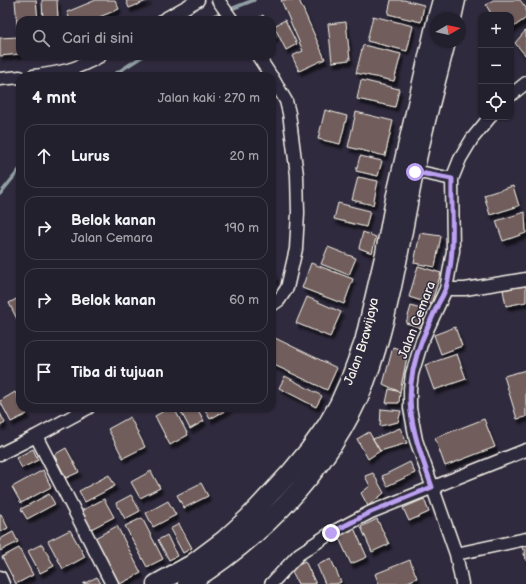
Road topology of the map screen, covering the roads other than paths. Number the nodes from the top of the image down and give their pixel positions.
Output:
1 (198, 0) edge
2 (442, 0) edge
3 (456, 0) edge
4 (220, 2) edge
5 (439, 12) edge
6 (453, 12) edge
7 (170, 16) edge
8 (229, 16) edge
9 (430, 48) edge
10 (445, 48) edge
11 (92, 60) edge
12 (261, 60) edge
13 (65, 72) edge
14 (269, 72) edge
15 (16, 77) edge
16 (0, 79) edge
17 (526, 83) edge
18 (276, 84) edge
19 (514, 93) edge
20 (488, 120) edge
21 (415, 172) junction
22 (452, 179) junction
23 (526, 279) edge
24 (446, 289) junction
25 (276, 302) edge
26 (81, 412) edge
27 (36, 436) junction
28 (526, 450) edge
29 (0, 454) edge
30 (432, 487) junction
31 (526, 539) edge
32 (456, 554) junction
33 (0, 577) edge
34 (3, 584) edge
35 (112, 584) edge
36 (156, 584) edge
37 (187, 584) edge
38 (271, 584) edge
39 (462, 584) edge

1 - 7 street
2 - 5 highway
3 - 6 highway
4 - 8 street
9 - 36 highway, Jalan Brawijaya
10 - 21 highway, Jalan Brawijaya
11 - 13 street
12 - 14 street
15 - 16 street
17 - 19 street
18 - 25 street
20 - 22 street, Jalan Cemara
21 - 22 street
21 - 37 highway, Jalan Brawijaya
22 - 24 street, Jalan Cemara
23 - 24 street
24 - 30 street, Jalan Cemara
26 - 27 street
27 - 29 street
27 - 35 street
28 - 30 street
30 - 32 street, Jalan Cemara
30 - 38 street
31 - 32 street
32 - 39 street, Jalan Cemara
33 - 34 street

